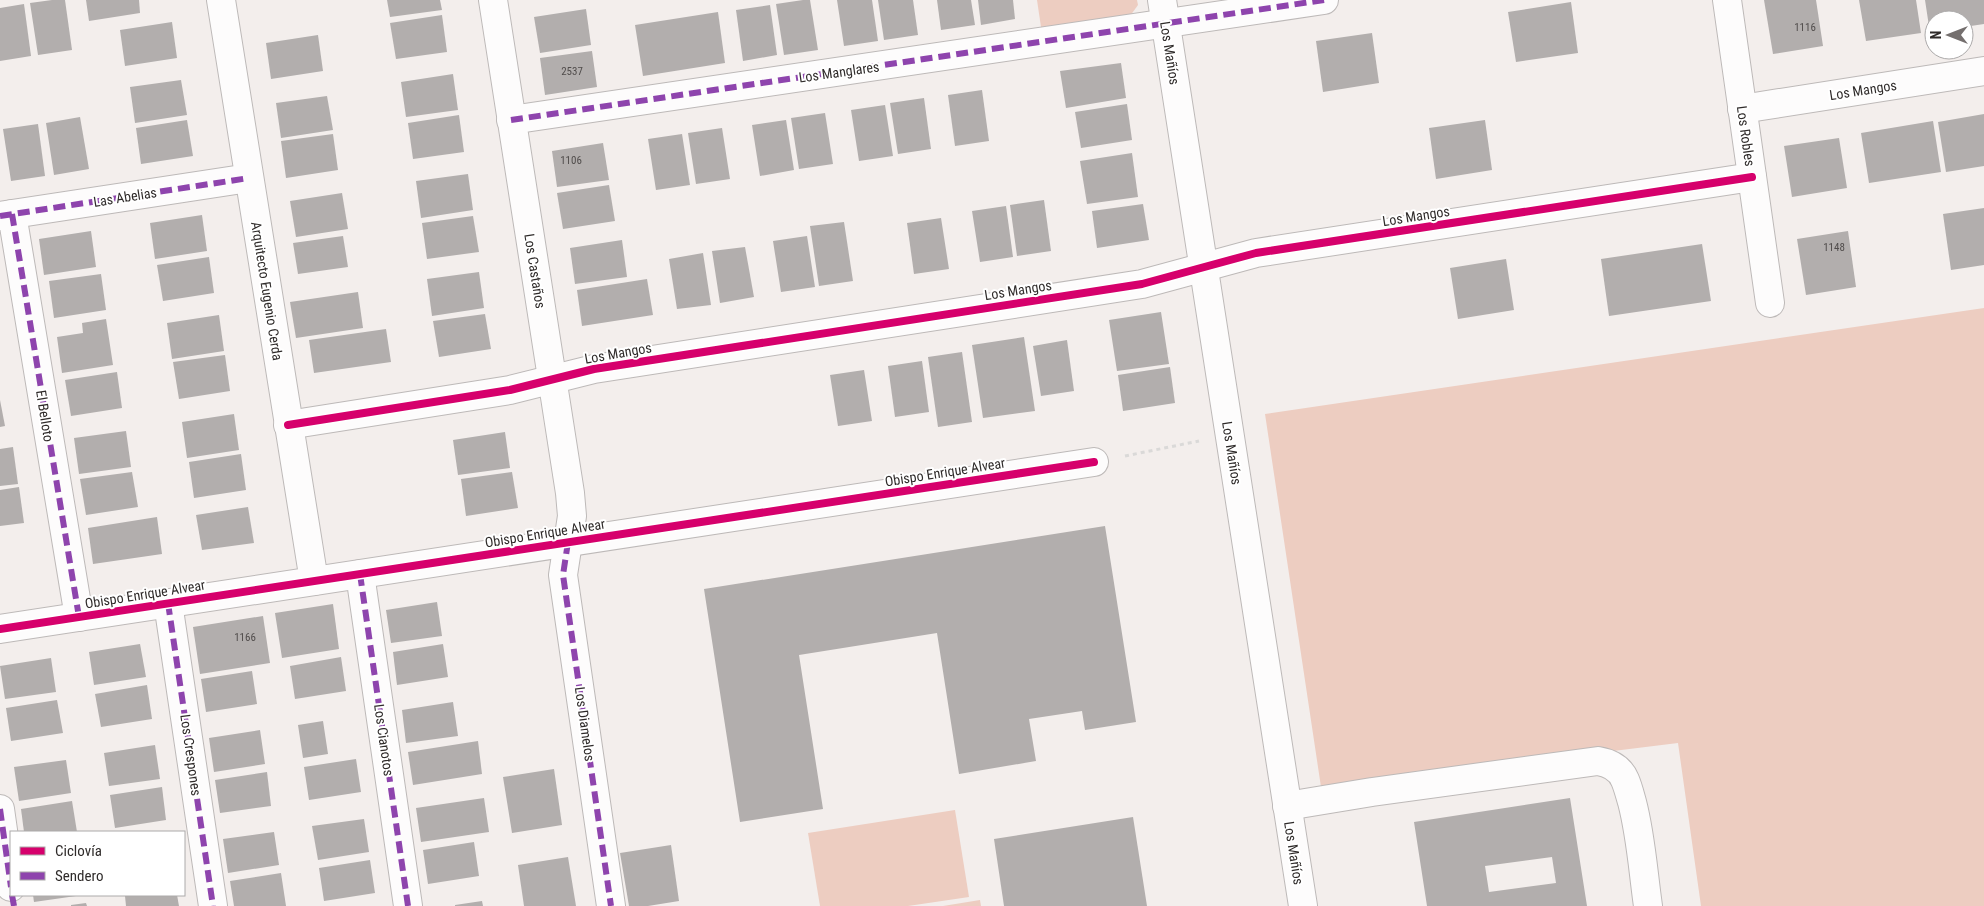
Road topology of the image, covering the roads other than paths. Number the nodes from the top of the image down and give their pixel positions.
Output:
1 (221, 0) edge
2 (493, 0) edge
3 (1324, 0) edge
4 (1727, 0) edge
5 (1164, 12) edge
6 (1984, 71) edge
7 (1742, 109) junction
8 (511, 120) junction
9 (1752, 177) junction
10 (250, 178) junction
11 (6, 215) edge
12 (1204, 267) junction
13 (1770, 303) dead end
14 (552, 380) junction
15 (288, 425) junction
16 (1094, 462) road end
17 (568, 542) junction
18 (360, 574) junction
19 (314, 581) junction
20 (168, 603) junction
21 (79, 617) junction
22 (0, 629) edge
23 (1287, 806) junction
24 (0, 809) edge
25 (10, 880) edge
26 (213, 906) edge
27 (408, 906) edge
28 (611, 906) edge
29 (1302, 906) edge
30 (1648, 906) edge

1 - 10 street, Arquitecto Eugenio Cerda
2 - 8 street, Los Castaños
3 - 5 street, Los Manglares
4 - 7 street, Los Robles
5 - 8 street, Los Manglares
5 - 12 street, Los Mañíos
6 - 7 street, Los Mangos
7 - 9 street, Los Robles
8 - 14 street, Los Castaños
9 - 12 street, Los Mangos
9 - 13 street, Los Robles
10 - 11 street, Las Abelias
10 - 15 street, Arquitecto Eugenio Cerda
11 - 21 street, El Belloto
12 - 14 street, Los Mangos
12 - 23 street, Los Mañíos
14 - 15 street, Los Mangos
14 - 17 street, Los Castaños
15 - 19 street, Arquitecto Eugenio Cerda
16 - 17 street, Obispo Enrique Alvear
17 - 18 street, Obispo Enrique Alvear
17 - 28 street, Los Diamelos
18 - 19 street, Obispo Enrique Alvear
18 - 27 street, Los Cianotos
19 - 20 street, Obispo Enrique Alvear
20 - 21 street, Obispo Enrique Alvear
20 - 26 street, Los Crespones
21 - 22 street, Obispo Enrique Alvear
23 - 29 street, Los Mañíos
23 - 30 street
24 - 25 street

